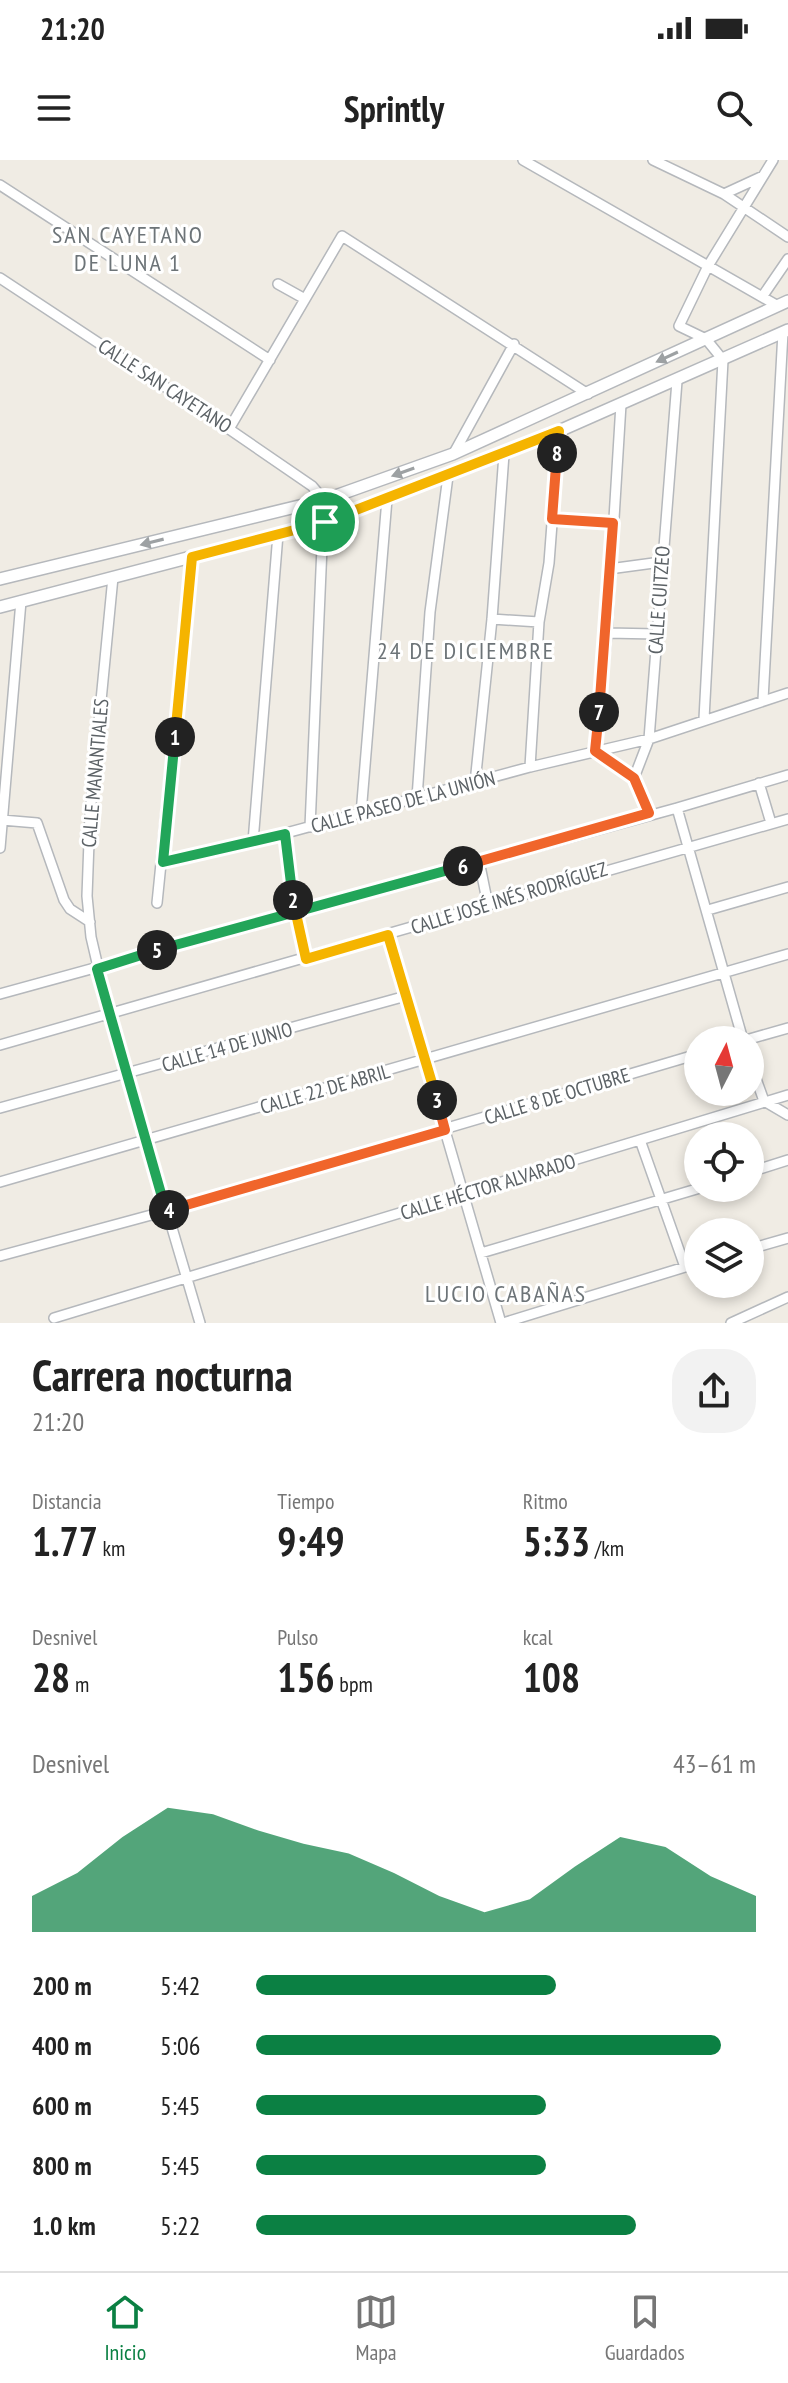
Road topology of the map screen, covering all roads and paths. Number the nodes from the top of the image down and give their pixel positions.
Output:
1 (523, 160) edge
2 (653, 160) edge
3 (773, 160) edge
4 (763, 176) junction
5 (0, 185) edge
6 (724, 194) junction
7 (743, 208) junction
8 (788, 237) edge
9 (788, 259) edge
10 (708, 266) junction
11 (0, 278) edge
12 (278, 284) dead end
13 (762, 297) junction
14 (305, 299) junction
15 (783, 303) edge
16 (786, 331) edge
17 (706, 339) junction
18 (514, 344) junction
19 (270, 360) junction
20 (723, 360) junction
21 (677, 381) junction
22 (588, 394) junction
23 (621, 404) junction
24 (229, 429) junction
25 (559, 431) junction
26 (453, 454) junction
27 (504, 454) junction
28 (448, 476) junction
29 (387, 499) junction
30 (324, 500) junction
31 (552, 519) junction
32 (325, 522) junction
33 (613, 523) junction
34 (278, 534) junction
35 (192, 557) junction
36 (661, 562) junction
37 (609, 569) junction
38 (113, 577) junction
39 (0, 579) edge
40 (21, 601) junction
41 (0, 607) edge
42 (492, 619) junction
43 (539, 622) junction
44 (607, 633) junction
45 (657, 634) junction
46 (788, 693) edge
47 (763, 700) junction
48 (704, 719) junction
49 (649, 739) junction
50 (595, 751) junction
51 (530, 767) junction
52 (788, 775) edge
53 (634, 778) junction
54 (475, 783) junction
55 (759, 783) junction
56 (417, 798) junction
57 (677, 808) junction
58 (649, 813) junction
59 (361, 814) junction
60 (788, 819) edge
61 (2, 820) junction
62 (771, 823) junction
63 (310, 827) junction
64 (285, 834) junction
65 (253, 842) junction
66 (686, 845) junction
67 (0, 848) edge
68 (479, 861) junction
69 (163, 862) junction
70 (788, 887) edge
71 (157, 903) dead end
72 (488, 905) junction
73 (708, 910) junction
74 (295, 913) junction
75 (90, 922) junction
76 (388, 935) junction
77 (788, 954) edge
78 (306, 959) junction
79 (97, 969) junction
80 (725, 973) junction
81 (0, 994) edge
82 (406, 996) junction
83 (109, 1014) junction
84 (740, 1026) edge
85 (788, 1028) edge
86 (764, 1035) edge
87 (0, 1045) edge
88 (684, 1058) edge
89 (425, 1059) junction
90 (127, 1075) junction
91 (788, 1095) edge
92 (764, 1101) joint
93 (748, 1106) edge
94 (0, 1108) edge
95 (788, 1115) edge
96 (445, 1130) junction
97 (640, 1140) junction
98 (147, 1141) junction
99 (788, 1160) edge
100 (764, 1168) edge
101 (0, 1182) edge
102 (684, 1193) edge
103 (463, 1195) junction
104 (663, 1199) junction
105 (166, 1211) junction
106 (788, 1238) edge
107 (764, 1245) edge
108 (481, 1253) junction
109 (0, 1256) edge
110 (684, 1264) edge
111 (684, 1267) edge
112 (187, 1279) junction
113 (788, 1297) edge
114 (54, 1318) dead end
115 (200, 1323) edge
116 (502, 1323) edge
117 (731, 1323) edge

1 - 10 street
2 - 6 street
3 - 4 street
4 - 6 street
4 - 7 street
5 - 19 street
6 - 7 street
7 - 8 street
7 - 10 street
9 - 13 street
10 - 13 street
10 - 17 street
11 - 24 street, CALLE SAN CAYETANO
12 - 14 street
13 - 15 street
14 - 18 street
14 - 19 street
15 - 17 street
16 - 20 street
16 - 47 street
17 - 20 street
17 -> 22 street
18 - 22 street
18 - 26 street
19 - 24 street
20 - 21 street
20 - 48 street
21 - 23 street
21 - 36 street, CALLE CUITZEO
22 - 26 street
23 - 25 street
23 - 33 street
24 - 30 street, CALLE SAN CAYETANO
25 - 27 street
25 - 31 street
26 -> 30 street
27 - 28 street
27 - 42 street
28 - 29 street
28 - 56 street
29 - 32 street
29 - 59 street
30 - 32 street
30 -> 39 street
31 - 33 street
31 - 43 street
32 - 34 street
32 - 63 street
33 - 37 street
34 - 35 street
34 - 65 street
35 - 38 street
35 - 69 street
36 - 37 street
36 - 45 street, CALLE CUITZEO
37 - 44 street
38 - 40 street
38 - 75 street, CALLE MANANTIALES
40 - 41 street
40 - 61 street
42 - 43 street
42 - 54 street
43 - 51 street
44 - 45 street
44 - 50 street
45 - 49 street, CALLE CUITZEO
46 - 47 street, CALLE PASEO DE LA UNIÓN
47 - 48 street, CALLE PASEO DE LA UNIÓN
48 - 49 street, CALLE PASEO DE LA UNIÓN
49 - 50 street, CALLE PASEO DE LA UNIÓN
49 - 53 street, CALLE CUITZEO
50 - 51 street, CALLE PASEO DE LA UNIÓN
50 - 53 street
51 - 54 street, CALLE PASEO DE LA UNIÓN
52 - 55 street
53 - 58 street
54 - 56 street, CALLE PASEO DE LA UNIÓN
55 - 57 street
55 - 62 street
56 - 59 street, CALLE PASEO DE LA UNIÓN
57 - 58 street
57 - 66 street
58 - 68 street
59 - 63 street, CALLE PASEO DE LA UNIÓN
60 - 62 street, CALLE JOSÉ INÉS RODRÍGUEZ
61 - 67 street
61 - 75 street
62 - 66 street, CALLE JOSÉ INÉS RODRÍGUEZ
63 - 64 street, CALLE PASEO DE LA UNIÓN
64 - 65 street, CALLE PASEO DE LA UNIÓN
64 - 74 street
65 - 69 street, CALLE PASEO DE LA UNIÓN
66 - 72 street, CALLE JOSÉ INÉS RODRÍGUEZ
66 - 73 street
68 - 72 street
68 - 74 street
69 - 71 street
70 - 73 street
72 - 76 street, CALLE JOSÉ INÉS RODRÍGUEZ
73 - 80 street
74 - 78 street
74 - 79 street
75 - 79 street, CALLE MANANTIALES
76 - 78 street, CALLE JOSÉ INÉS RODRÍGUEZ
76 - 82 street
77 - 80 street, CALLE 22 DE ABRIL
78 - 83 street, CALLE JOSÉ INÉS RODRÍGUEZ
79 - 81 street
79 - 83 street, CALLE MANANTIALES
80 - 84 street
80 - 89 street, CALLE 22 DE ABRIL
82 - 89 street
82 - 90 street, CALLE 14 DE JUNIO
83 - 87 street, CALLE JOSÉ INÉS RODRÍGUEZ
83 - 90 street, CALLE MANANTIALES
85 - 86 street
88 - 96 street, CALLE 8 DE OCTUBRE
89 - 96 street
89 - 98 street, CALLE 22 DE ABRIL
90 - 94 street, CALLE 14 DE JUNIO
90 - 98 street, CALLE MANANTIALES
91 - 92 street, CALLE HÉCTOR ALVARADO
92 - 95 street
93 - 97 street, CALLE HÉCTOR ALVARADO
96 - 103 street
96 - 105 street, CALLE 8 DE OCTUBRE
97 - 103 street, CALLE HÉCTOR ALVARADO
97 - 104 street
98 - 101 street, CALLE 22 DE ABRIL
98 - 105 street, CALLE MANANTIALES
99 - 100 street
102 - 104 street
103 - 108 street
103 - 112 street, CALLE HÉCTOR ALVARADO
104 - 108 street
104 - 110 street
105 - 109 street, CALLE 8 DE OCTUBRE
105 - 112 street, CALLE MANANTIALES
106 - 107 street
108 - 116 street
111 - 116 street
112 - 114 street, CALLE HÉCTOR ALVARADO
112 - 115 street, CALLE MANANTIALES
113 - 117 street

